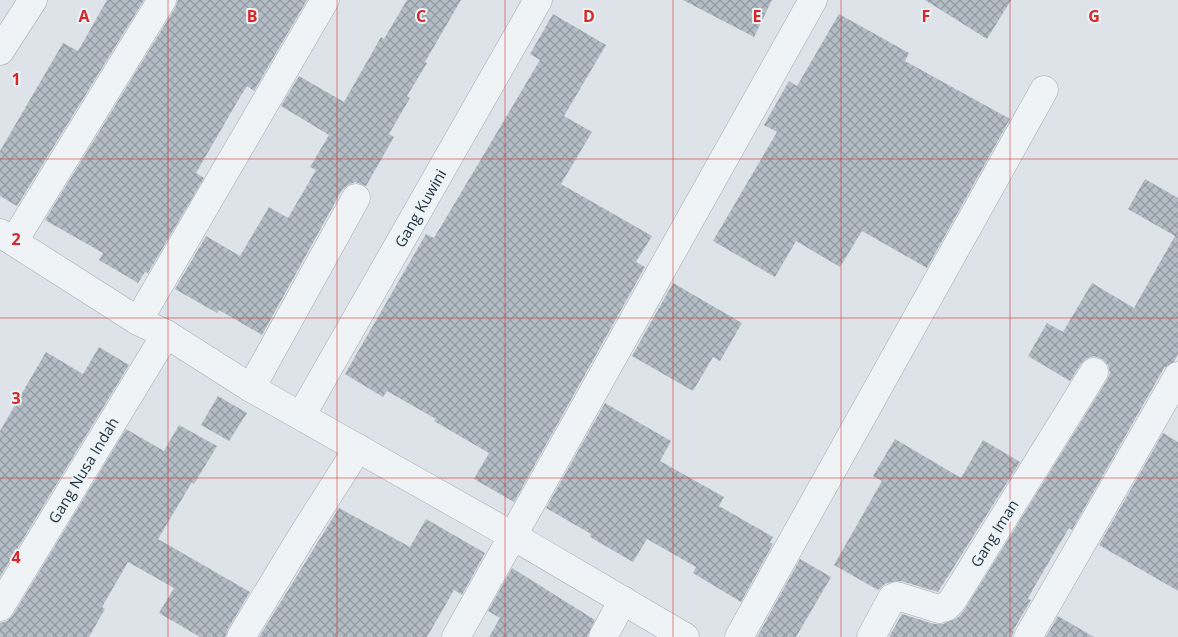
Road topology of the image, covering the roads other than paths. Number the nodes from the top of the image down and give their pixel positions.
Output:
1 (34, 0) edge
2 (162, 0) edge
3 (325, 0) edge
4 (538, 0) edge
5 (813, 0) edge
6 (0, 52) edge
7 (1044, 90) dead end
8 (356, 198) dead end
9 (7, 237) edge
10 (138, 321) junction
11 (166, 334) junction
12 (1094, 372) dead end
13 (1178, 376) edge
14 (251, 388) junction
15 (301, 416) junction
16 (358, 448) junction
17 (513, 536) junction
18 (623, 600) junction
19 (0, 607) edge
20 (241, 637) edge
21 (456, 637) edge
22 (602, 637) edge
23 (685, 637) edge
24 (739, 637) edge
25 (871, 637) edge
26 (1028, 637) edge

1 - 6 street
2 - 9 street
3 - 10 street
4 - 15 street, Gang Kuwini
5 - 17 street
7 - 24 street
8 - 14 street
9 - 10 street
10 - 11 street
11 - 14 street
11 - 19 street, Gang Nusa Indah
12 - 25 street, Gang Iman
13 - 26 street
14 - 15 street
15 - 16 street
16 - 17 street
16 - 20 street
17 - 18 street
17 - 21 street
18 - 22 street
18 - 23 street

